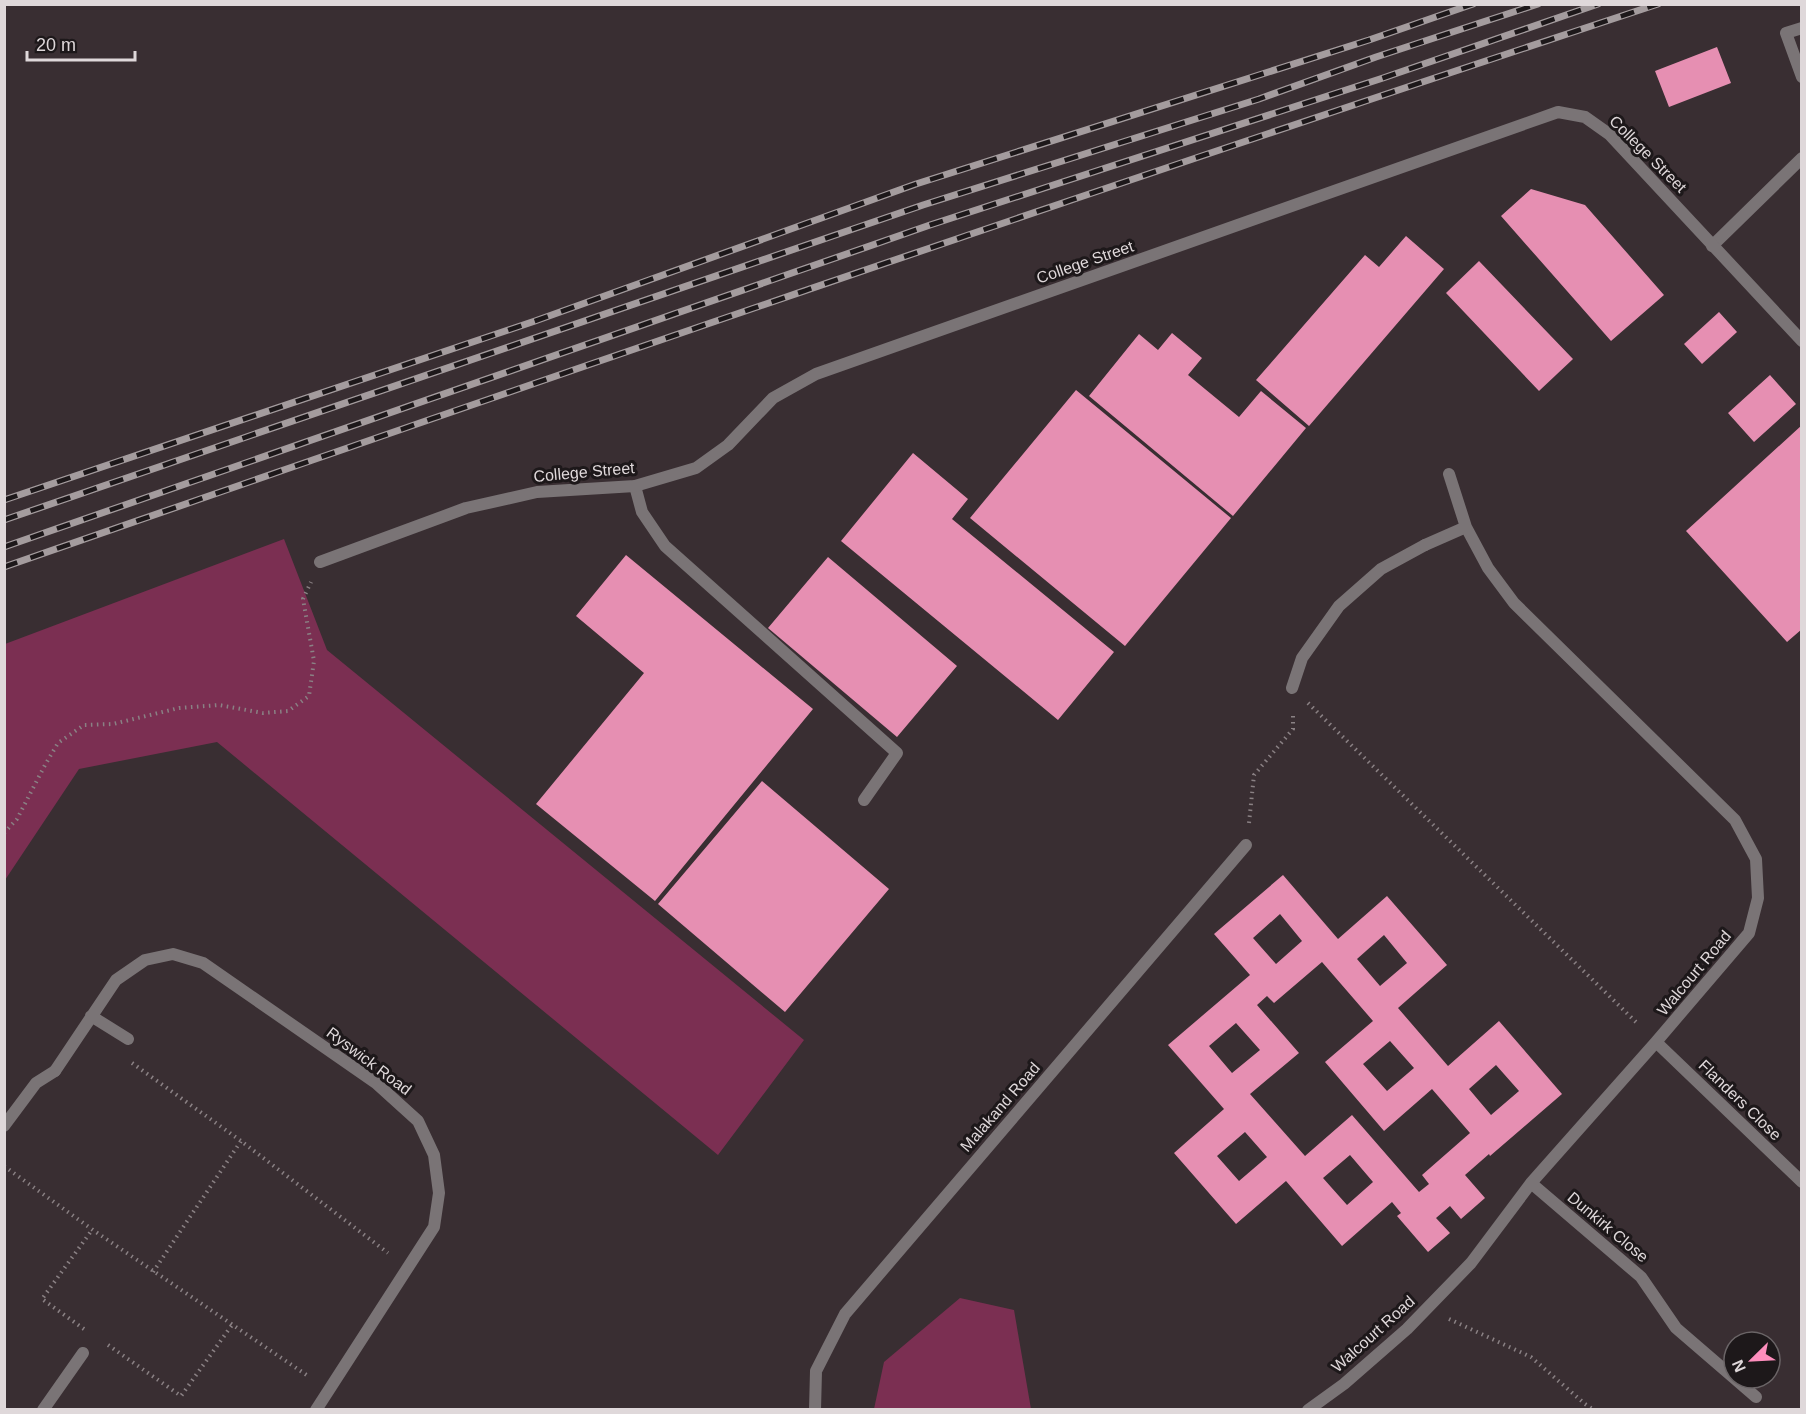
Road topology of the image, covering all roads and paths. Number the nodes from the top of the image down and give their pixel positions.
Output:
1 (1802, 28) edge
2 (1802, 77) edge
3 (1802, 158) edge
4 (1712, 246) junction
5 (1802, 341) edge
6 (1449, 474) dead end
7 (635, 486) junction
8 (1466, 527) junction
9 (320, 562) joint
10 (1292, 688) junction
11 (864, 800) dead end
12 (4, 833) edge
13 (1246, 845) joint
14 (91, 1016) junction
15 (129, 1040) joint
16 (1656, 1042) junction
17 (4, 1126) edge
18 (241, 1141) junction
19 (4, 1166) edge
20 (1802, 1182) edge
21 (1531, 1183) junction
22 (93, 1230) junction
23 (407, 1269) junction
24 (153, 1272) junction
25 (1427, 1308) junction
26 (232, 1325) junction
27 (86, 1330) dead end
28 (104, 1343) dead end
29 (82, 1353) dead end
30 (1722, 1368) edge
31 (328, 1390) junction
32 (1748, 1390) edge
33 (1756, 1397) dead end
34 (43, 1410) edge
35 (316, 1410) edge
36 (815, 1410) edge
37 (1308, 1410) edge
38 (1594, 1410) edge

1 - 2 street
3 - 4 street
4 - 5 street, College Street
4 - 7 street, College Street
6 - 8 street, Walcourt Road
7 - 9 street, College Street
7 - 11 street
8 - 10 street
8 - 16 street, Walcourt Road
9 - 12 path
10 - 13 path
10 - 16 path
13 - 36 street, Malakand Road
14 - 15 street
14 - 17 street, Ryswick Road
14 - 23 street, Ryswick Road
15 - 18 path
16 - 20 street, Flanders Close
16 - 21 street, Walcourt Road
18 - 23 path
18 - 24 path
19 - 22 path
21 - 25 street, Walcourt Road
21 - 30 street, Dunkirk Close
22 - 24 path
22 - 27 path
23 - 31 street, Ryswick Road
24 - 26 path
25 - 37 street, Walcourt Road
25 - 38 path
26 - 28 path
26 - 31 path
29 - 34 street
31 - 35 street, Ryswick Road
32 - 33 street, Dunkirk Close

